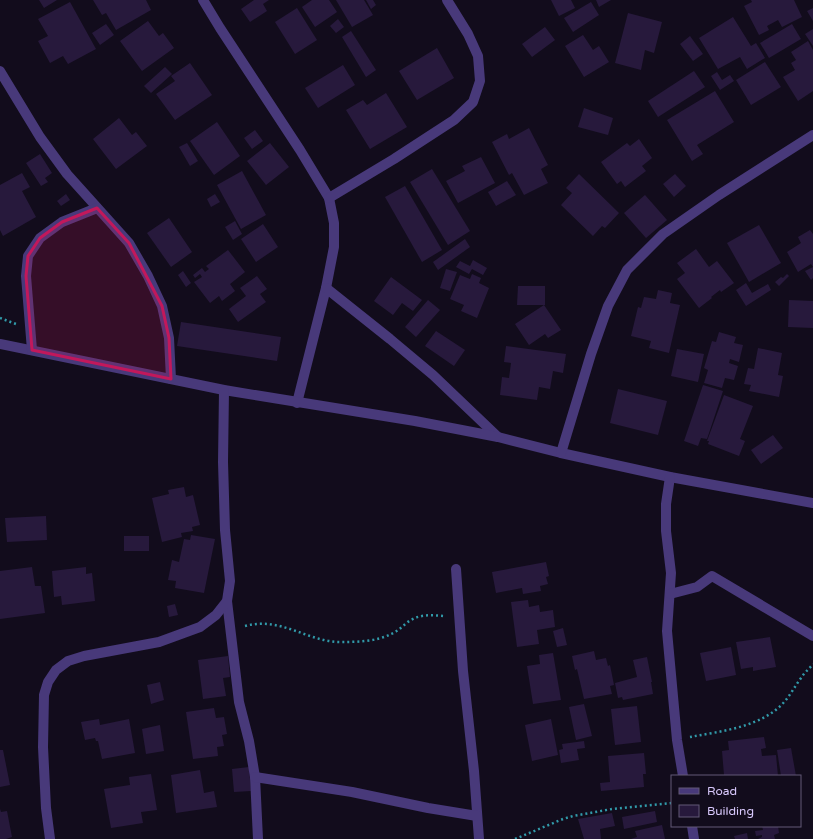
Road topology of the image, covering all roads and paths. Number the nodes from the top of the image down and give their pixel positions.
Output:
1 (203, 0) edge
2 (447, 0) edge
3 (0, 71) edge
4 (813, 135) edge
5 (329, 198) junction
6 (97, 208) junction
7 (326, 288) junction
8 (0, 344) edge
9 (32, 350) junction
10 (171, 379) junction
11 (224, 390) junction
12 (297, 403) junction
13 (498, 437) junction
14 (560, 454) junction
15 (670, 477) junction
16 (813, 503) edge
17 (456, 569) dead end
18 (670, 594) junction
19 (227, 601) junction
20 (459, 617) junction
21 (230, 629) junction
22 (813, 636) edge
23 (813, 664) edge
24 (677, 740) junction
25 (683, 775) edge
26 (255, 777) junction
27 (671, 803) edge
28 (476, 816) junction
29 (692, 827) edge
30 (50, 839) edge
31 (258, 839) edge
32 (479, 839) edge
33 (515, 839) edge
34 (694, 839) edge

1 - 5 street
2 - 5 street
3 - 6 street
4 - 14 street
5 - 7 street
6 - 9 street
6 - 10 street
7 - 12 street
7 - 13 street
8 - 9 street
9 - 10 street
10 - 11 street
11 - 12 street
11 - 19 street
12 - 13 street
13 - 14 street
14 - 15 street
15 - 16 street
15 - 18 street
17 - 20 street
18 - 22 street
18 - 24 street
19 - 21 street
19 - 30 street
20 - 21 path
20 - 28 street
21 - 26 street
23 - 24 path
24 - 25 street
26 - 28 street
26 - 31 street
27 - 33 path
28 - 32 street
29 - 34 street

